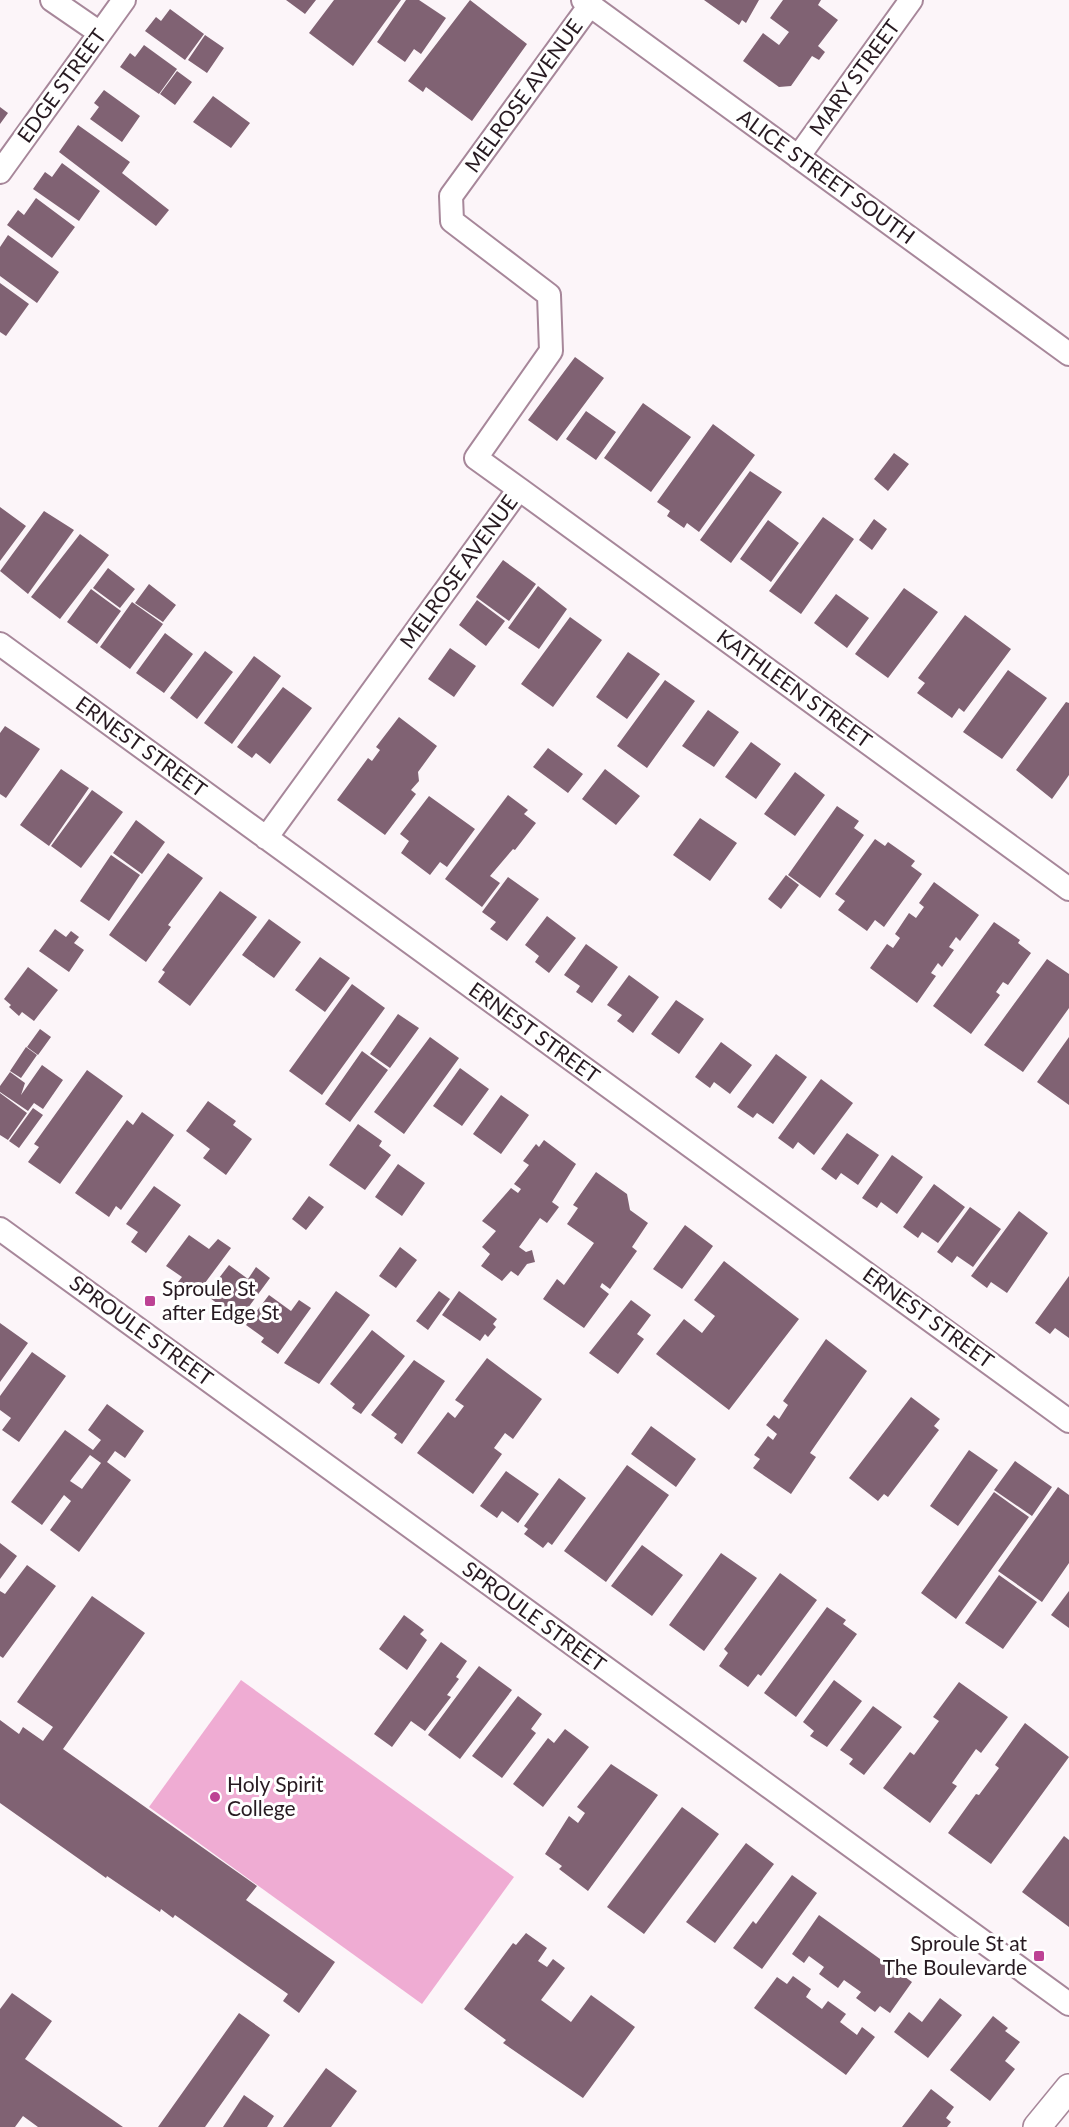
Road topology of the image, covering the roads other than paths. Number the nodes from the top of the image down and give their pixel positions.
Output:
1 (52, 0) edge
2 (124, 0) edge
3 (911, 0) edge
4 (586, 3) edge
5 (100, 33) junction
6 (798, 157) junction
7 (0, 172) edge
8 (1069, 354) edge
9 (519, 489) junction
10 (0, 644) edge
11 (266, 838) junction
12 (1069, 889) edge
13 (0, 1229) edge
14 (1069, 1420) edge
15 (1069, 2004) edge
16 (1069, 2088) edge
17 (1037, 2127) edge

1 - 5 street
2 - 5 street, EDGE STREET
3 - 6 street, MARY STREET
4 - 6 street, ALICE STREET SOUTH
4 - 9 street, MELROSE AVENUE
5 - 7 street, EDGE STREET
6 - 8 street, ALICE STREET SOUTH
9 - 11 street, MELROSE AVENUE
9 - 12 street, KATHLEEN STREET
10 - 11 street, ERNEST STREET
11 - 14 street, ERNEST STREET
13 - 15 street, SPROULE STREET
16 - 17 street

